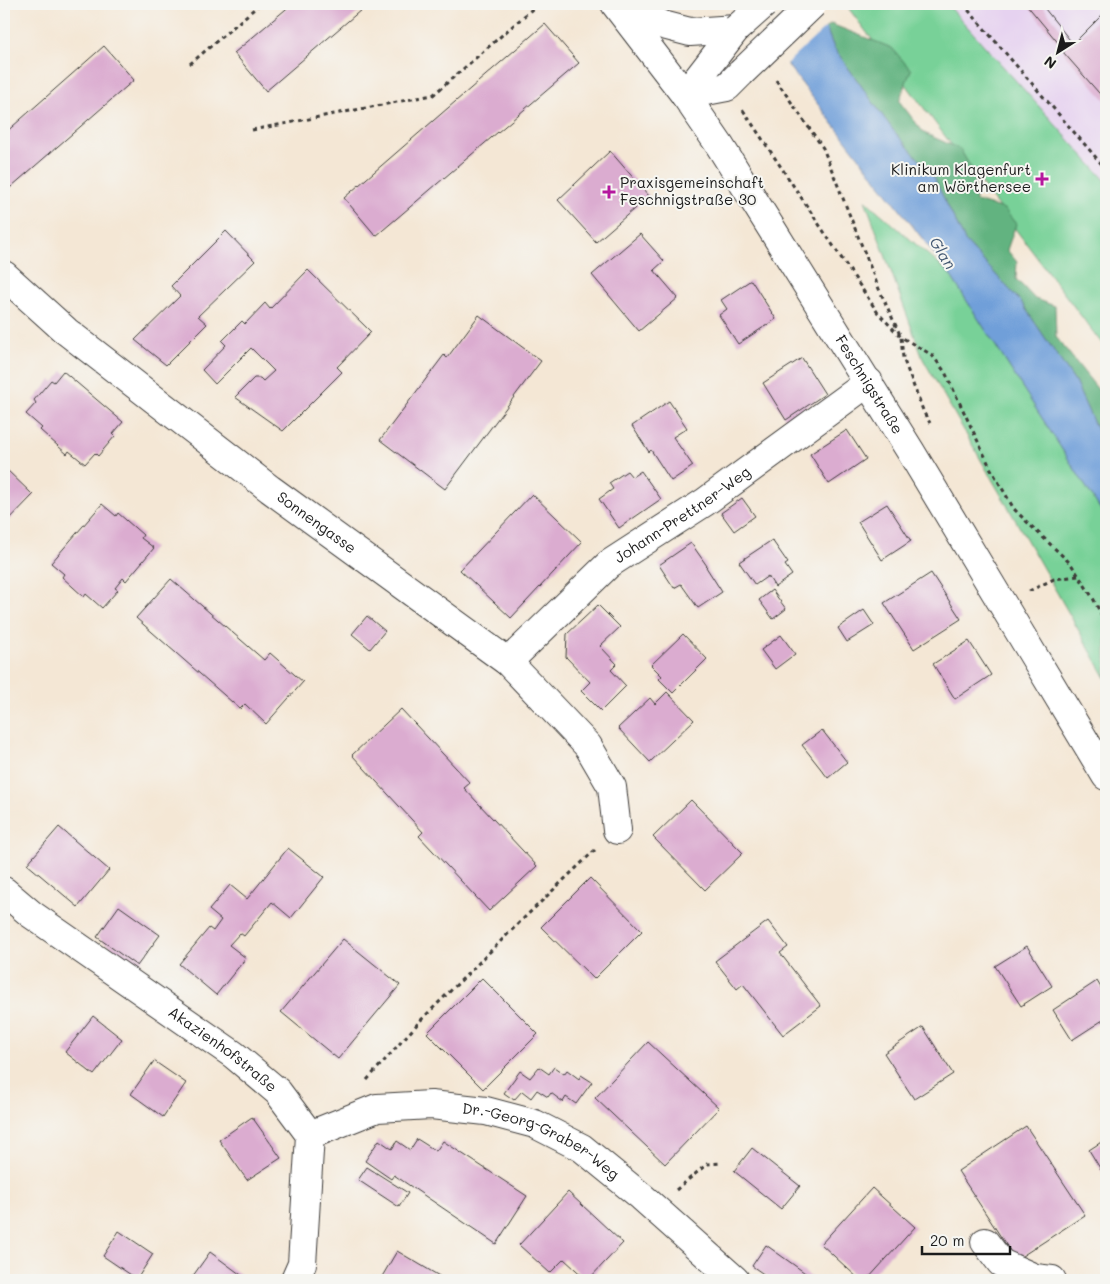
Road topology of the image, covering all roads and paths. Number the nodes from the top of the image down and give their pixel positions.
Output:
1 (260, 4) edge
2 (538, 4) edge
3 (615, 4) edge
4 (621, 4) edge
5 (764, 4) edge
6 (813, 4) edge
7 (963, 4) edge
8 (736, 30) junction
9 (190, 64) dead end
10 (774, 76) dead end
11 (685, 95) junction
12 (747, 116) dead end
13 (252, 130) dead end
14 (1106, 169) edge
15 (4, 275) edge
16 (900, 337) junction
17 (869, 382) junction
18 (1079, 576) junction
19 (1029, 591) dead end
20 (1106, 624) edge
21 (508, 662) junction
22 (1106, 776) edge
23 (617, 830) joint
24 (4, 891) edge
25 (365, 1082) dead end
26 (310, 1135) junction
27 (721, 1163) dead end
28 (654, 1208) junction
29 (985, 1242) dead end
30 (295, 1280) edge
31 (735, 1280) edge
32 (1052, 1280) edge

1 - 9 path
2 - 13 path
3 - 11 street, Feschnigstraße
4 - 8 street
5 - 8 street, bridge
6 - 11 street, bridge
7 - 14 path
8 - 11 street
10 - 16 path
11 - 17 street, Feschnigstraße
12 - 16 path
15 - 21 street, Sonnengasse
16 - 18 path
17 - 21 street, Johann-Prettner-Weg
17 - 22 street, Feschnigstraße
18 - 19 path
18 - 20 path
21 - 23 street, Sonnengasse
23 - 25 path
24 - 26 street, Akazienhofstraße
26 - 28 street, Dr.-Georg-Graber-Weg
26 - 30 street
27 - 28 path
28 - 31 street, Dr.-Georg-Graber-Weg
29 - 32 street

